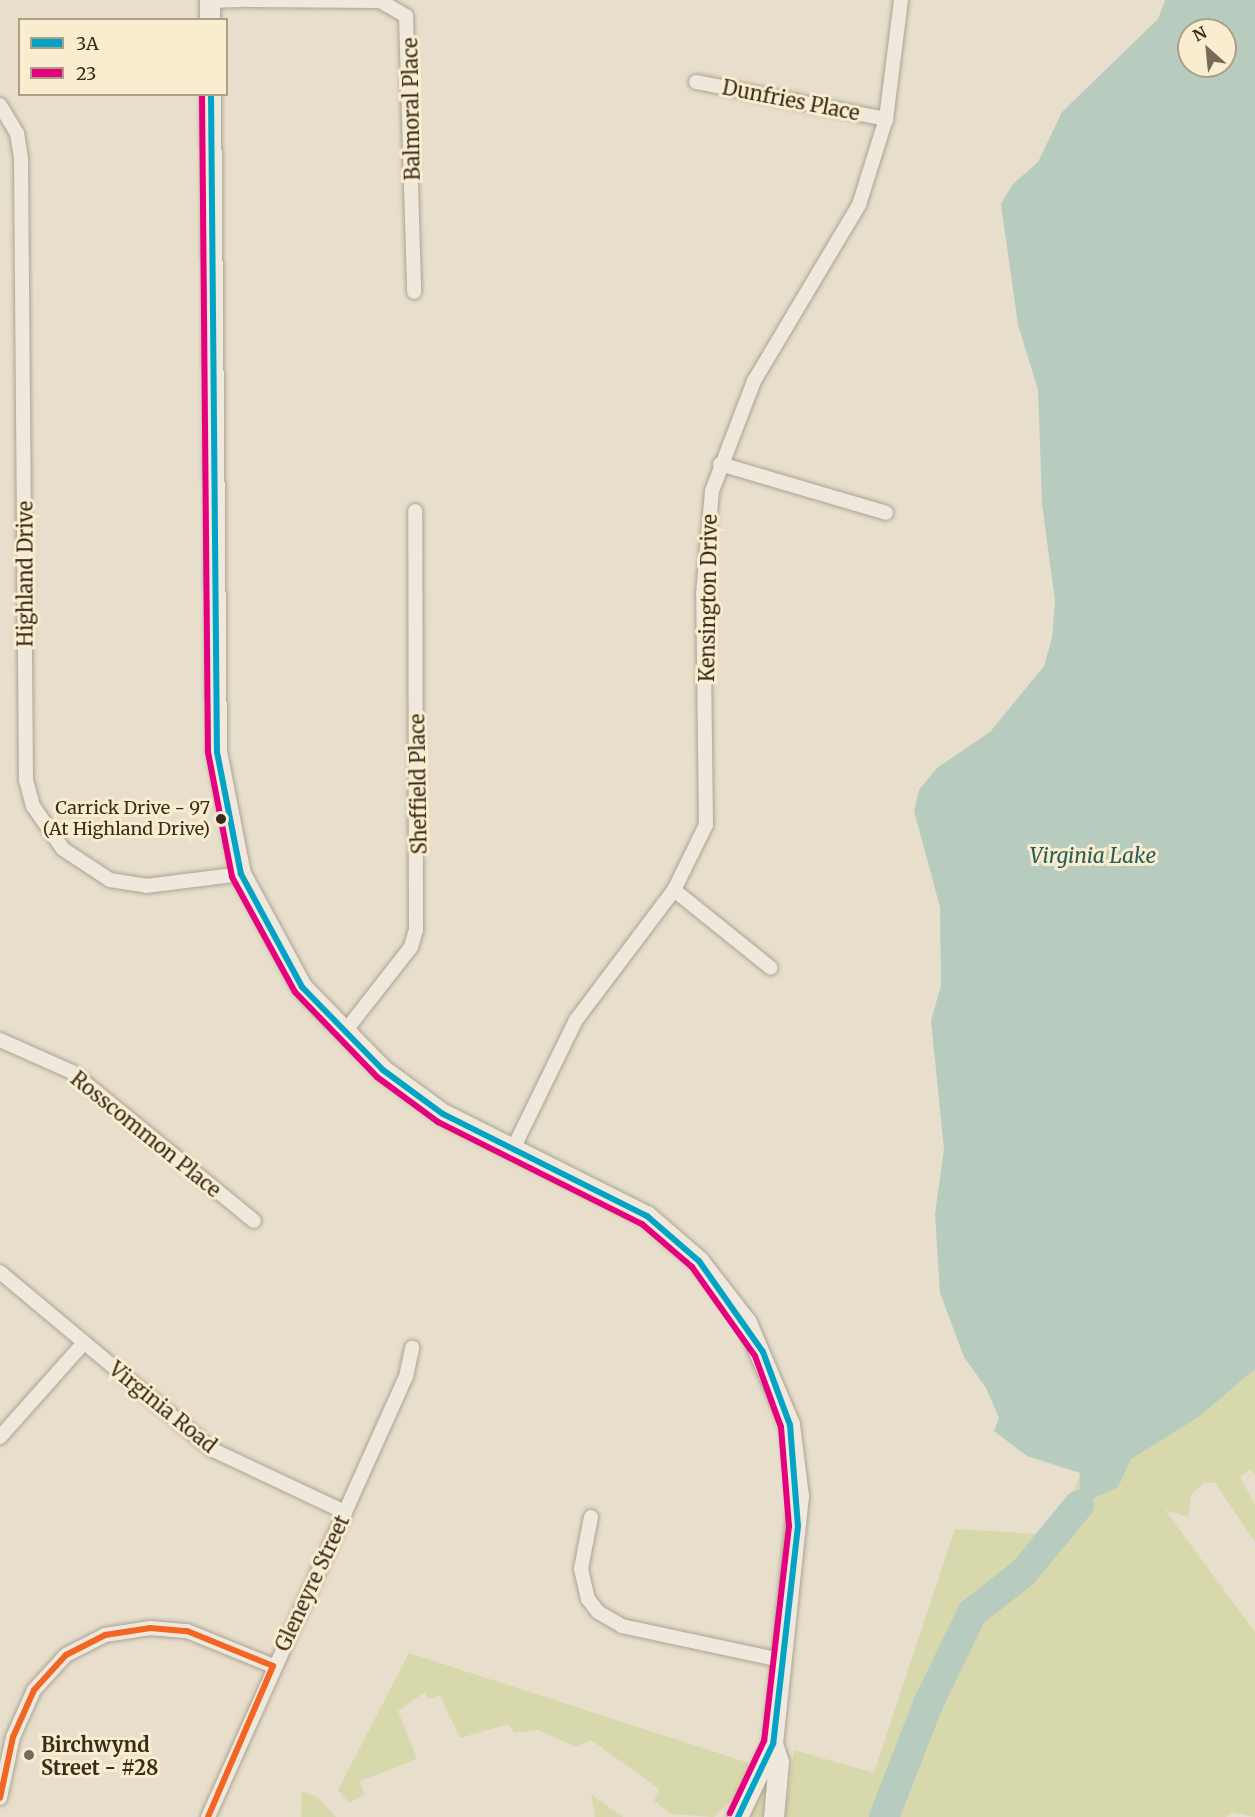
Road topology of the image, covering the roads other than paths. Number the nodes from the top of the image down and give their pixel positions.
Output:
1 (249, 0) edge
2 (901, 0) edge
3 (210, 7) edge
4 (696, 82) dead end
5 (211, 96) edge
6 (0, 105) edge
7 (886, 119) junction
8 (414, 292) dead end
9 (720, 464) junction
10 (415, 511) dead end
11 (886, 513) dead end
12 (241, 874) junction
13 (674, 890) junction
14 (771, 968) dead end
15 (344, 1034) junction
16 (0, 1040) edge
17 (514, 1147) junction
18 (254, 1221) dead end
19 (0, 1272) edge
20 (83, 1344) junction
21 (412, 1348) dead end
22 (0, 1437) edge
23 (345, 1512) junction
24 (591, 1517) dead end
25 (781, 1660) junction
26 (273, 1666) junction
27 (773, 1744) junction
28 (0, 1798) edge
29 (208, 1817) edge
30 (738, 1817) edge
31 (774, 1817) edge

1 - 3 street, Balmoral Place
1 - 8 street, Balmoral Place
2 - 7 street, Kensington Drive
4 - 7 street, Dunfries Place
5 - 12 street
6 - 12 street, Highland Drive
7 - 9 street, Kensington Drive
9 - 11 street
9 - 13 street, Kensington Drive
10 - 15 street, Sheffield Place
12 - 15 street
13 - 14 street
13 - 17 street, Kensington Drive
15 - 17 street
16 - 18 street, Rosscommon Place
17 - 25 street
19 - 20 street, Virginia Road
20 - 22 street
20 - 23 street, Virginia Road
21 - 23 street, Gleneyre Street
23 - 26 street, Gleneyre Street
24 - 25 street
25 - 27 street
26 - 28 street
26 - 29 street, Gleneyre Street
27 - 30 street
27 - 31 street

